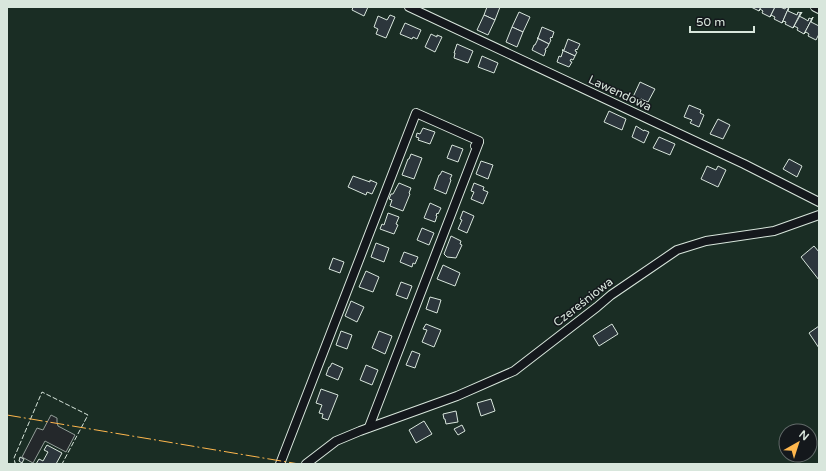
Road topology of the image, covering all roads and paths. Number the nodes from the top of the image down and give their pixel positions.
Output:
1 (409, 7) edge
2 (815, 7) edge
3 (819, 9) edge
4 (819, 202) edge
5 (819, 215) edge
6 (369, 427) junction
7 (280, 464) edge
8 (306, 464) edge

1 - 4 street, Lawendowa
2 - 3 street
5 - 6 street, Czereśniowa
6 - 7 street
6 - 8 street, Czereśniowa

